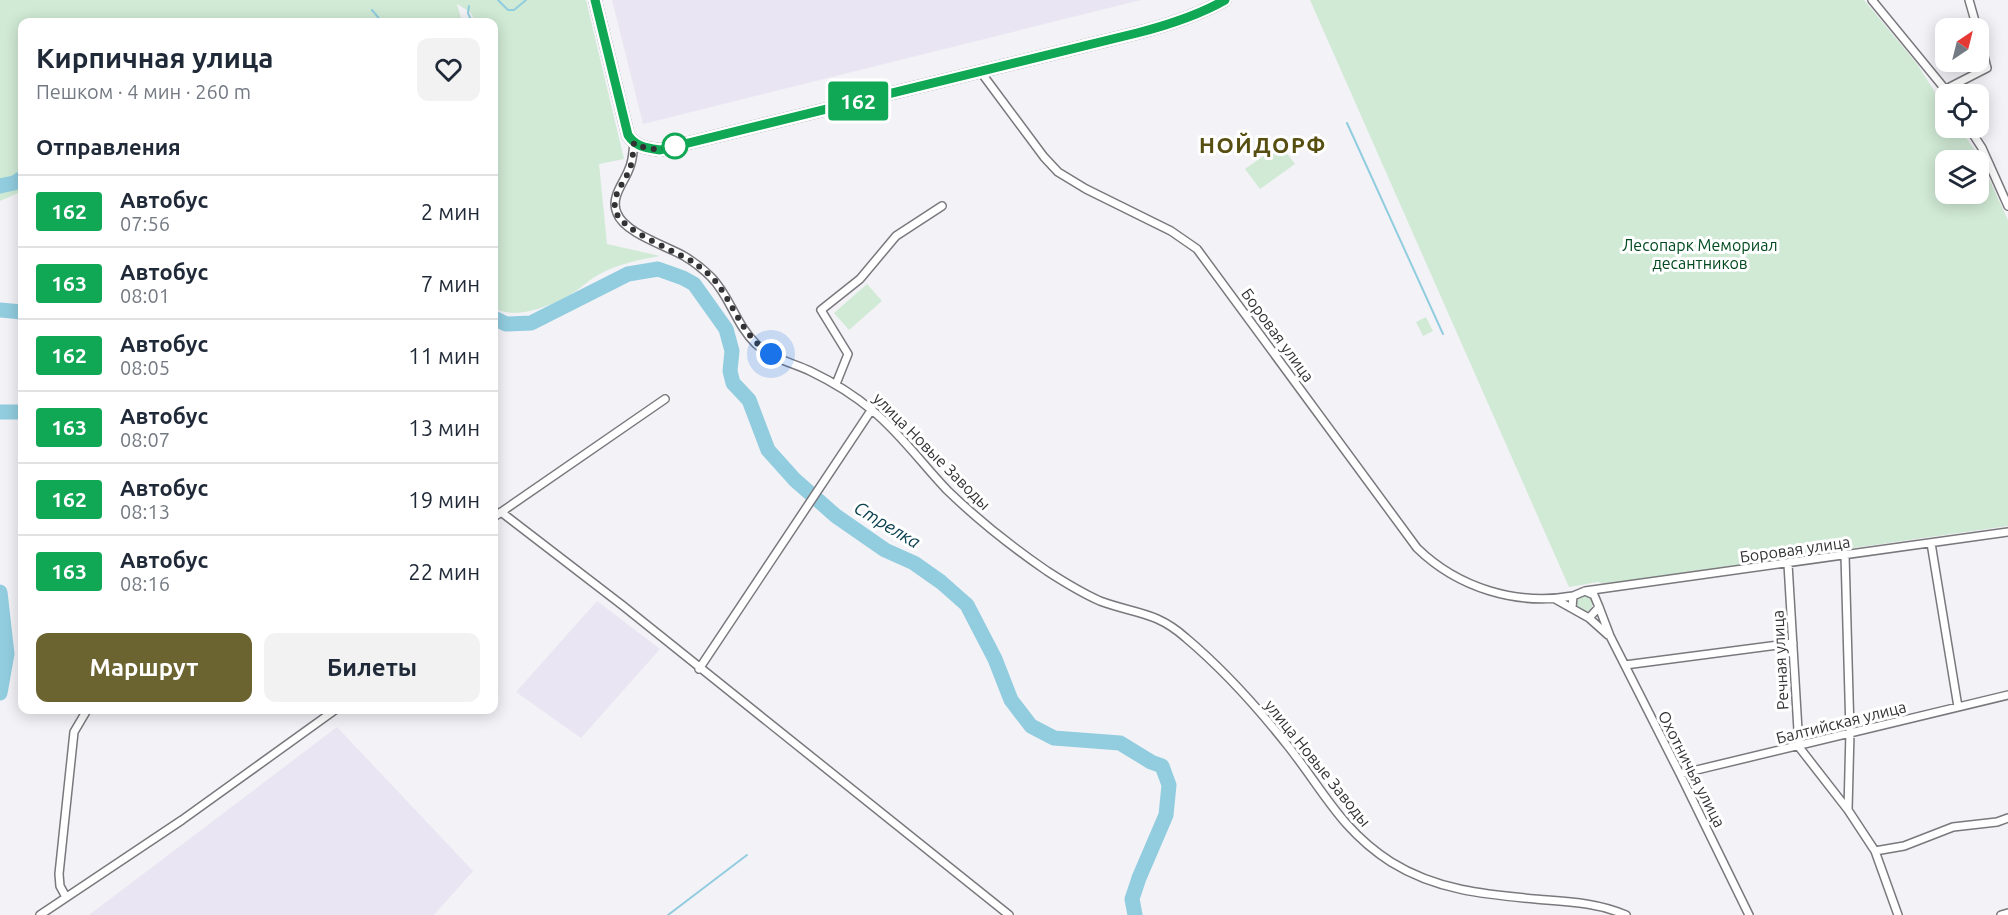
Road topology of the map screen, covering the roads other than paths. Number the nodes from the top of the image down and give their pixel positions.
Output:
1 (595, 0) edge
2 (1225, 0) edge
3 (1872, 0) edge
4 (1969, 0) edge
5 (1974, 18) edge
6 (980, 71) junction
7 (1980, 72) edge
8 (1941, 84) edge
9 (1961, 84) edge
10 (1976, 138) edge
11 (638, 145) junction
12 (942, 206) dead end
13 (2008, 206) edge
14 (836, 384) junction
15 (665, 399) dead end
16 (872, 410) junction
17 (501, 512) junction
18 (498, 514) edge
19 (2008, 532) edge
20 (1931, 543) junction
21 (1845, 555) junction
22 (1788, 564) junction
23 (1599, 589) junction
24 (1585, 591) junction
25 (1573, 596) junction
26 (1554, 599) junction
27 (1598, 604) junction
28 (1572, 608) junction
29 (1589, 618) junction
30 (1610, 636) junction
31 (1793, 643) junction
32 (1625, 665) junction
33 (699, 669) junction
34 (2008, 695) edge
35 (1958, 707) junction
36 (85, 714) edge
37 (329, 714) edge
38 (1850, 732) junction
39 (1799, 747) junction
40 (1680, 774) junction
41 (1848, 810) junction
42 (2008, 818) edge
43 (1875, 850) junction
44 (66, 897) junction
45 (2008, 913) edge
46 (40, 915) edge
47 (1009, 915) edge
48 (1626, 915) edge
49 (1749, 915) edge
50 (1898, 915) edge
51 (2001, 915) edge

1 - 11 street
2 - 6 street
3 - 8 street
4 - 5 street
6 - 11 street
6 - 26 street, Боровая улица
7 - 9 street
10 - 13 street
11 - 14 street, улица Новые Заводы
12 - 14 street
14 - 16 street, улица Новые Заводы
15 - 17 street
16 - 33 street
16 - 48 street, улица Новые Заводы
17 - 18 street
17 - 33 street
19 - 20 street, Боровая улица
20 - 21 street, Боровая улица
20 - 35 street
21 - 22 street, Боровая улица
21 - 38 street
22 - 23 street, Боровая улица
22 - 31 street, Речная улица
23 - 24 street, Боровая улица
23 - 27 street, Охотничья улица
24 - 25 street
24 - 27 street
25 - 26 street, Боровая улица
25 - 28 street
26 - 28 street, Боровая улица
27 - 29 street
27 - 30 street, Охотничья улица
28 - 29 street
29 - 30 street, Охотничья улица
30 - 32 street, Охотничья улица
31 - 32 street
31 - 39 street, Речная улица
32 - 40 street, Охотничья улица
33 - 47 street
34 - 35 street, Балтийская улица
35 - 38 street, Балтийская улица
36 - 44 street
37 - 44 street
38 - 39 street, Балтийская улица
38 - 41 street
39 - 40 street, Балтийская улица
39 - 41 street
40 - 49 street, Охотничья улица
41 - 43 street
42 - 43 street
43 - 50 street
44 - 46 street
45 - 51 street

